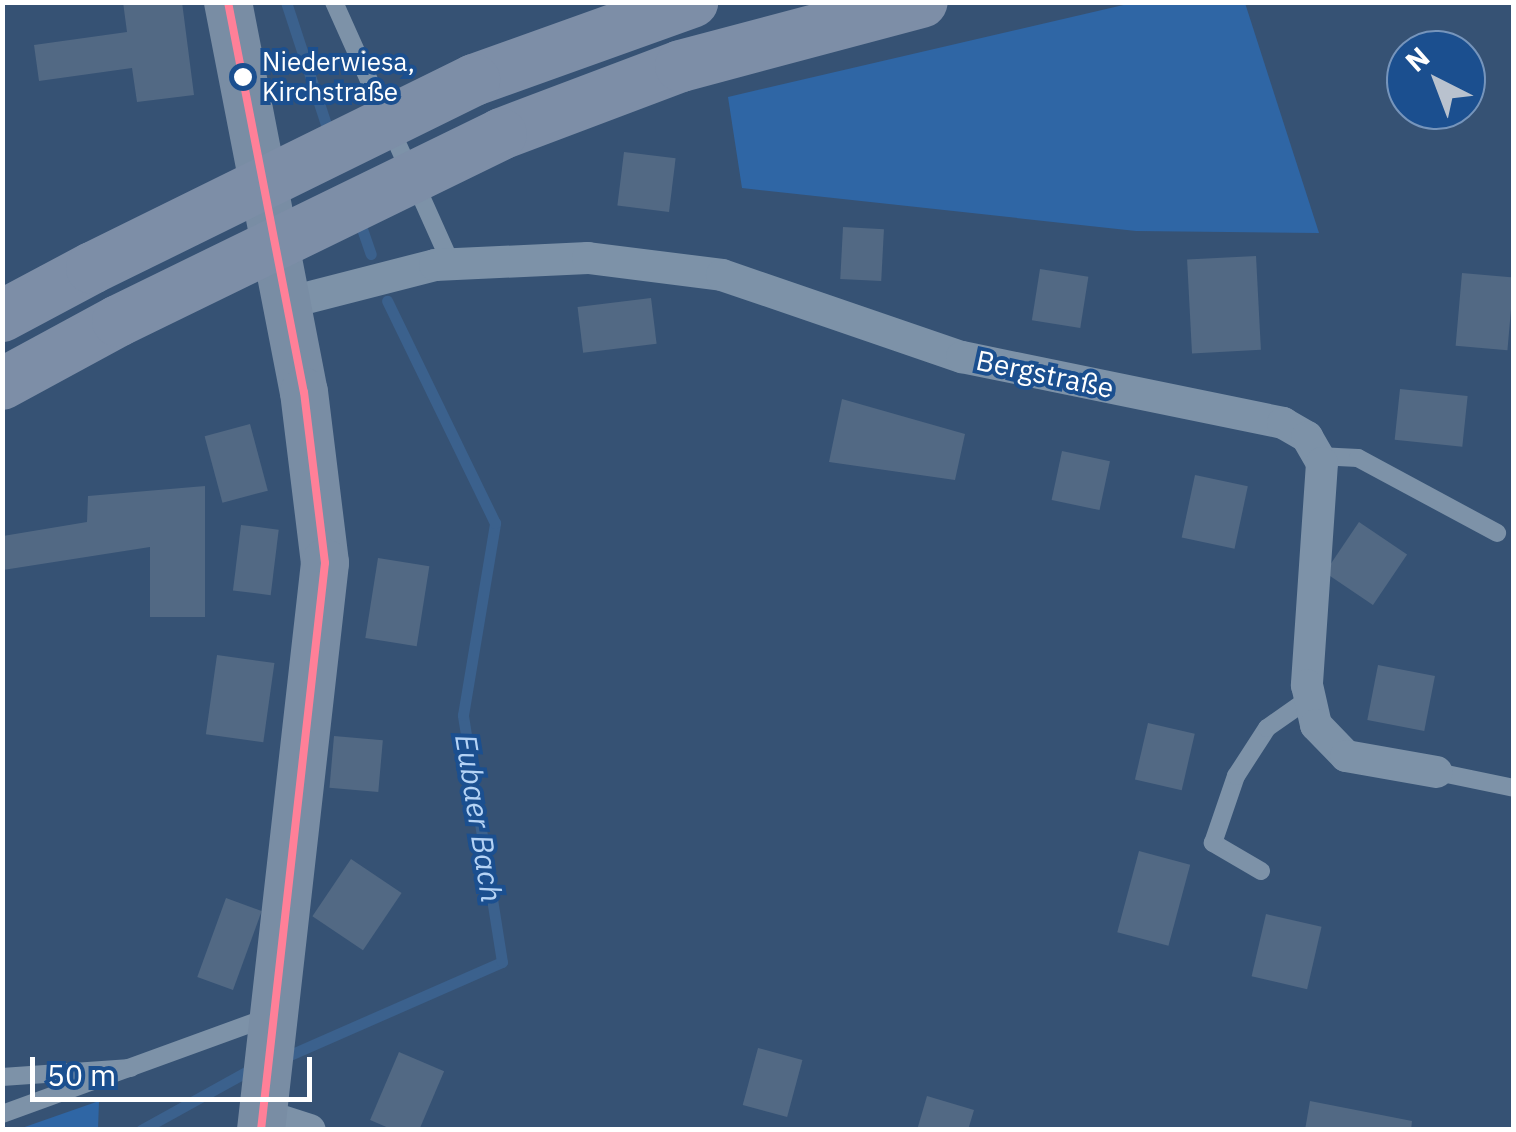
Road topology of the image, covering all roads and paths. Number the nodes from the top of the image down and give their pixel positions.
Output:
1 (228, 2) edge
2 (334, 2) edge
3 (692, 2) edge
4 (922, 2) edge
5 (451, 264) junction
6 (287, 304) junction
7 (2, 316) edge
8 (2, 384) edge
9 (1318, 456) junction
10 (1497, 533) dead end
11 (1307, 700) junction
12 (1437, 772) joint
13 (1514, 788) edge
14 (1262, 871) dead end
15 (136, 1069) junction
16 (267, 1075) edge
17 (2, 1077) edge
18 (2, 1114) edge
19 (310, 1130) edge

1 - 6 street
2 - 5 lane
3 - 7 main road, bridge
4 - 8 main road, bridge
5 - 6 street, Bergstraße
5 - 9 street, Bergstraße
6 - 16 street
9 - 10 lane
9 - 11 street
11 - 12 street
11 - 14 lane
12 - 13 lane
15 - 16 lane
15 - 17 lane
15 - 18 lane
16 - 19 street

